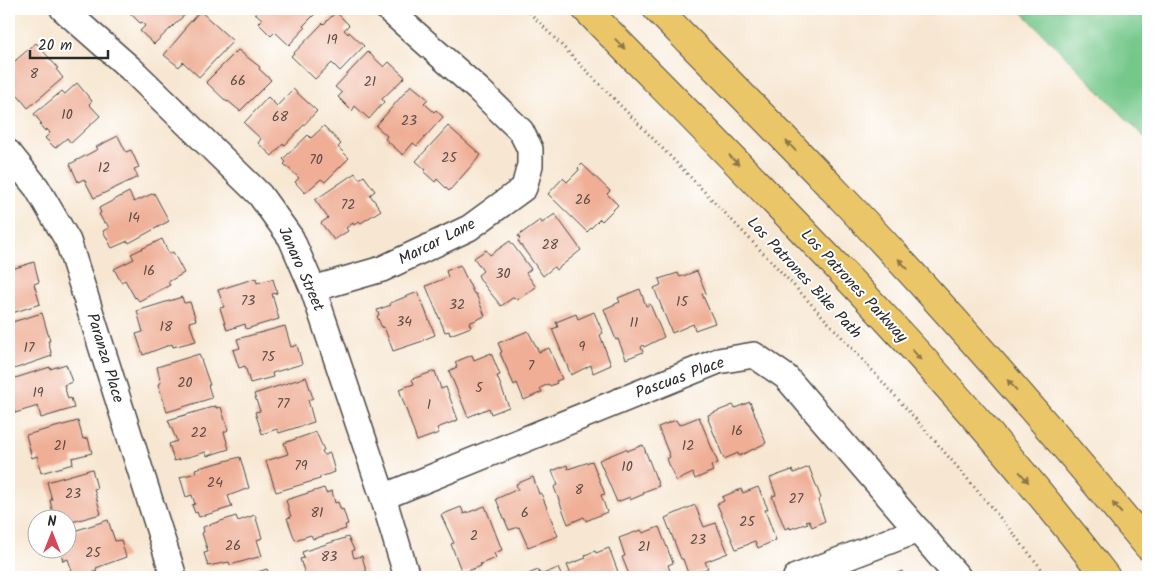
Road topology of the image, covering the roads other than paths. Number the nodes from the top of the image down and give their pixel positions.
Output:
1 (63, 9) edge
2 (388, 9) edge
3 (586, 9) edge
4 (657, 9) edge
5 (9, 153) edge
6 (313, 289) junction
7 (383, 497) junction
8 (918, 530) junction
9 (1148, 546) edge
10 (174, 577) edge
11 (407, 577) edge
12 (796, 577) edge
13 (958, 577) edge
14 (1106, 577) edge

1 - 6 street, Janaro Street
2 - 6 street, Marcar Lane
3 -> 14 highway, Los Patrones Parkway
9 -> 4 highway
5 - 10 street, Paranza Place
6 - 7 street, Janaro Street
7 - 8 street, Pascuas Place
7 - 11 street, Janaro Street
8 - 12 street
8 - 13 street, Pascuas Place

